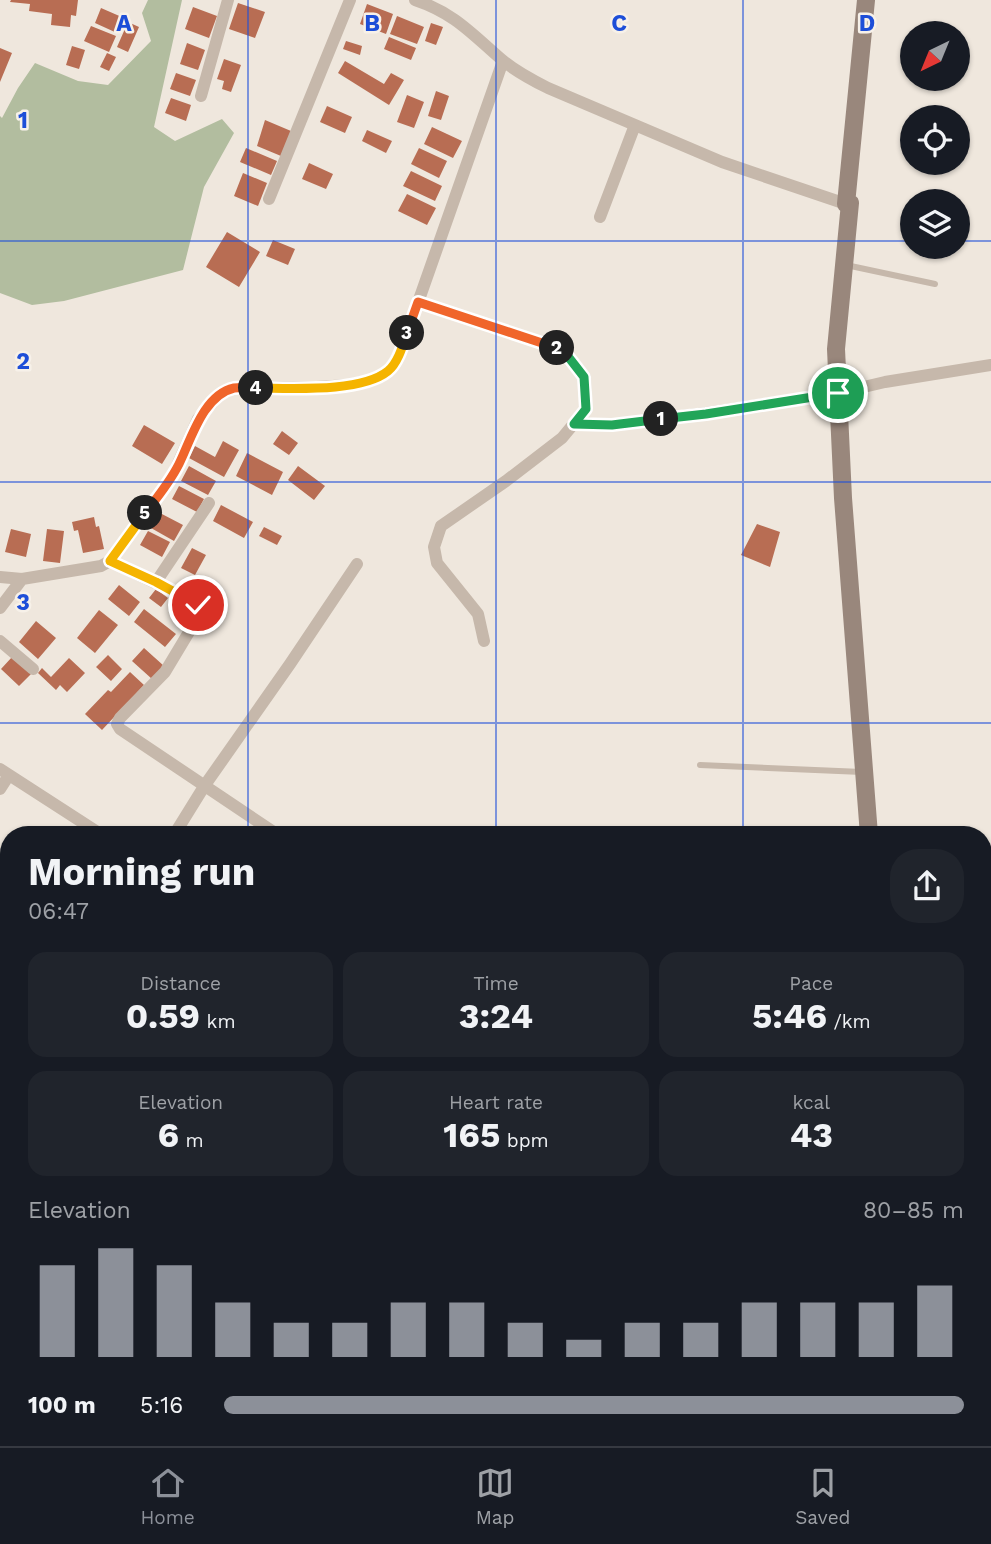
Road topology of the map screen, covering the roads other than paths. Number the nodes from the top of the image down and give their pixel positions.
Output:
1 (228, 0) edge
2 (350, 0) edge
3 (415, 0) edge
4 (866, 0) edge
5 (503, 61) junction
6 (201, 96) dead end
7 (635, 125) junction
8 (269, 199) dead end
9 (846, 204) junction
10 (600, 217) dead end
11 (844, 264) junction
12 (935, 284) dead end
13 (418, 302) junction
14 (991, 365) edge
15 (838, 393) junction
16 (574, 424) junction
17 (209, 503) dead end
18 (110, 561) junction
19 (357, 564) dead end
20 (0, 577) edge
21 (22, 579) junction
22 (156, 582) junction
23 (0, 608) edge
24 (0, 641) edge
25 (484, 641) dead end
26 (33, 669) dead end
27 (700, 765) dead end
28 (5, 772) edge
29 (864, 772) junction
30 (205, 785) junction
31 (0, 789) edge
32 (88, 826) edge
33 (180, 826) edge
34 (265, 826) edge
35 (868, 826) edge

1 - 6 street
2 - 8 street
3 - 5 street
4 - 9 street
5 - 7 street
5 - 13 street
7 - 9 street
7 - 10 street
9 - 11 street
11 - 12 lane
11 - 15 street
13 - 16 street
13 - 18 street
14 - 15 street
15 - 16 street
15 - 29 street
16 - 25 street
17 - 22 street
18 - 21 street
18 - 22 street
19 - 30 street
20 - 21 street
21 - 23 street
22 - 30 street
24 - 26 street
27 - 29 lane
28 - 31 street
28 - 32 street
29 - 35 street
30 - 33 street
30 - 34 street

